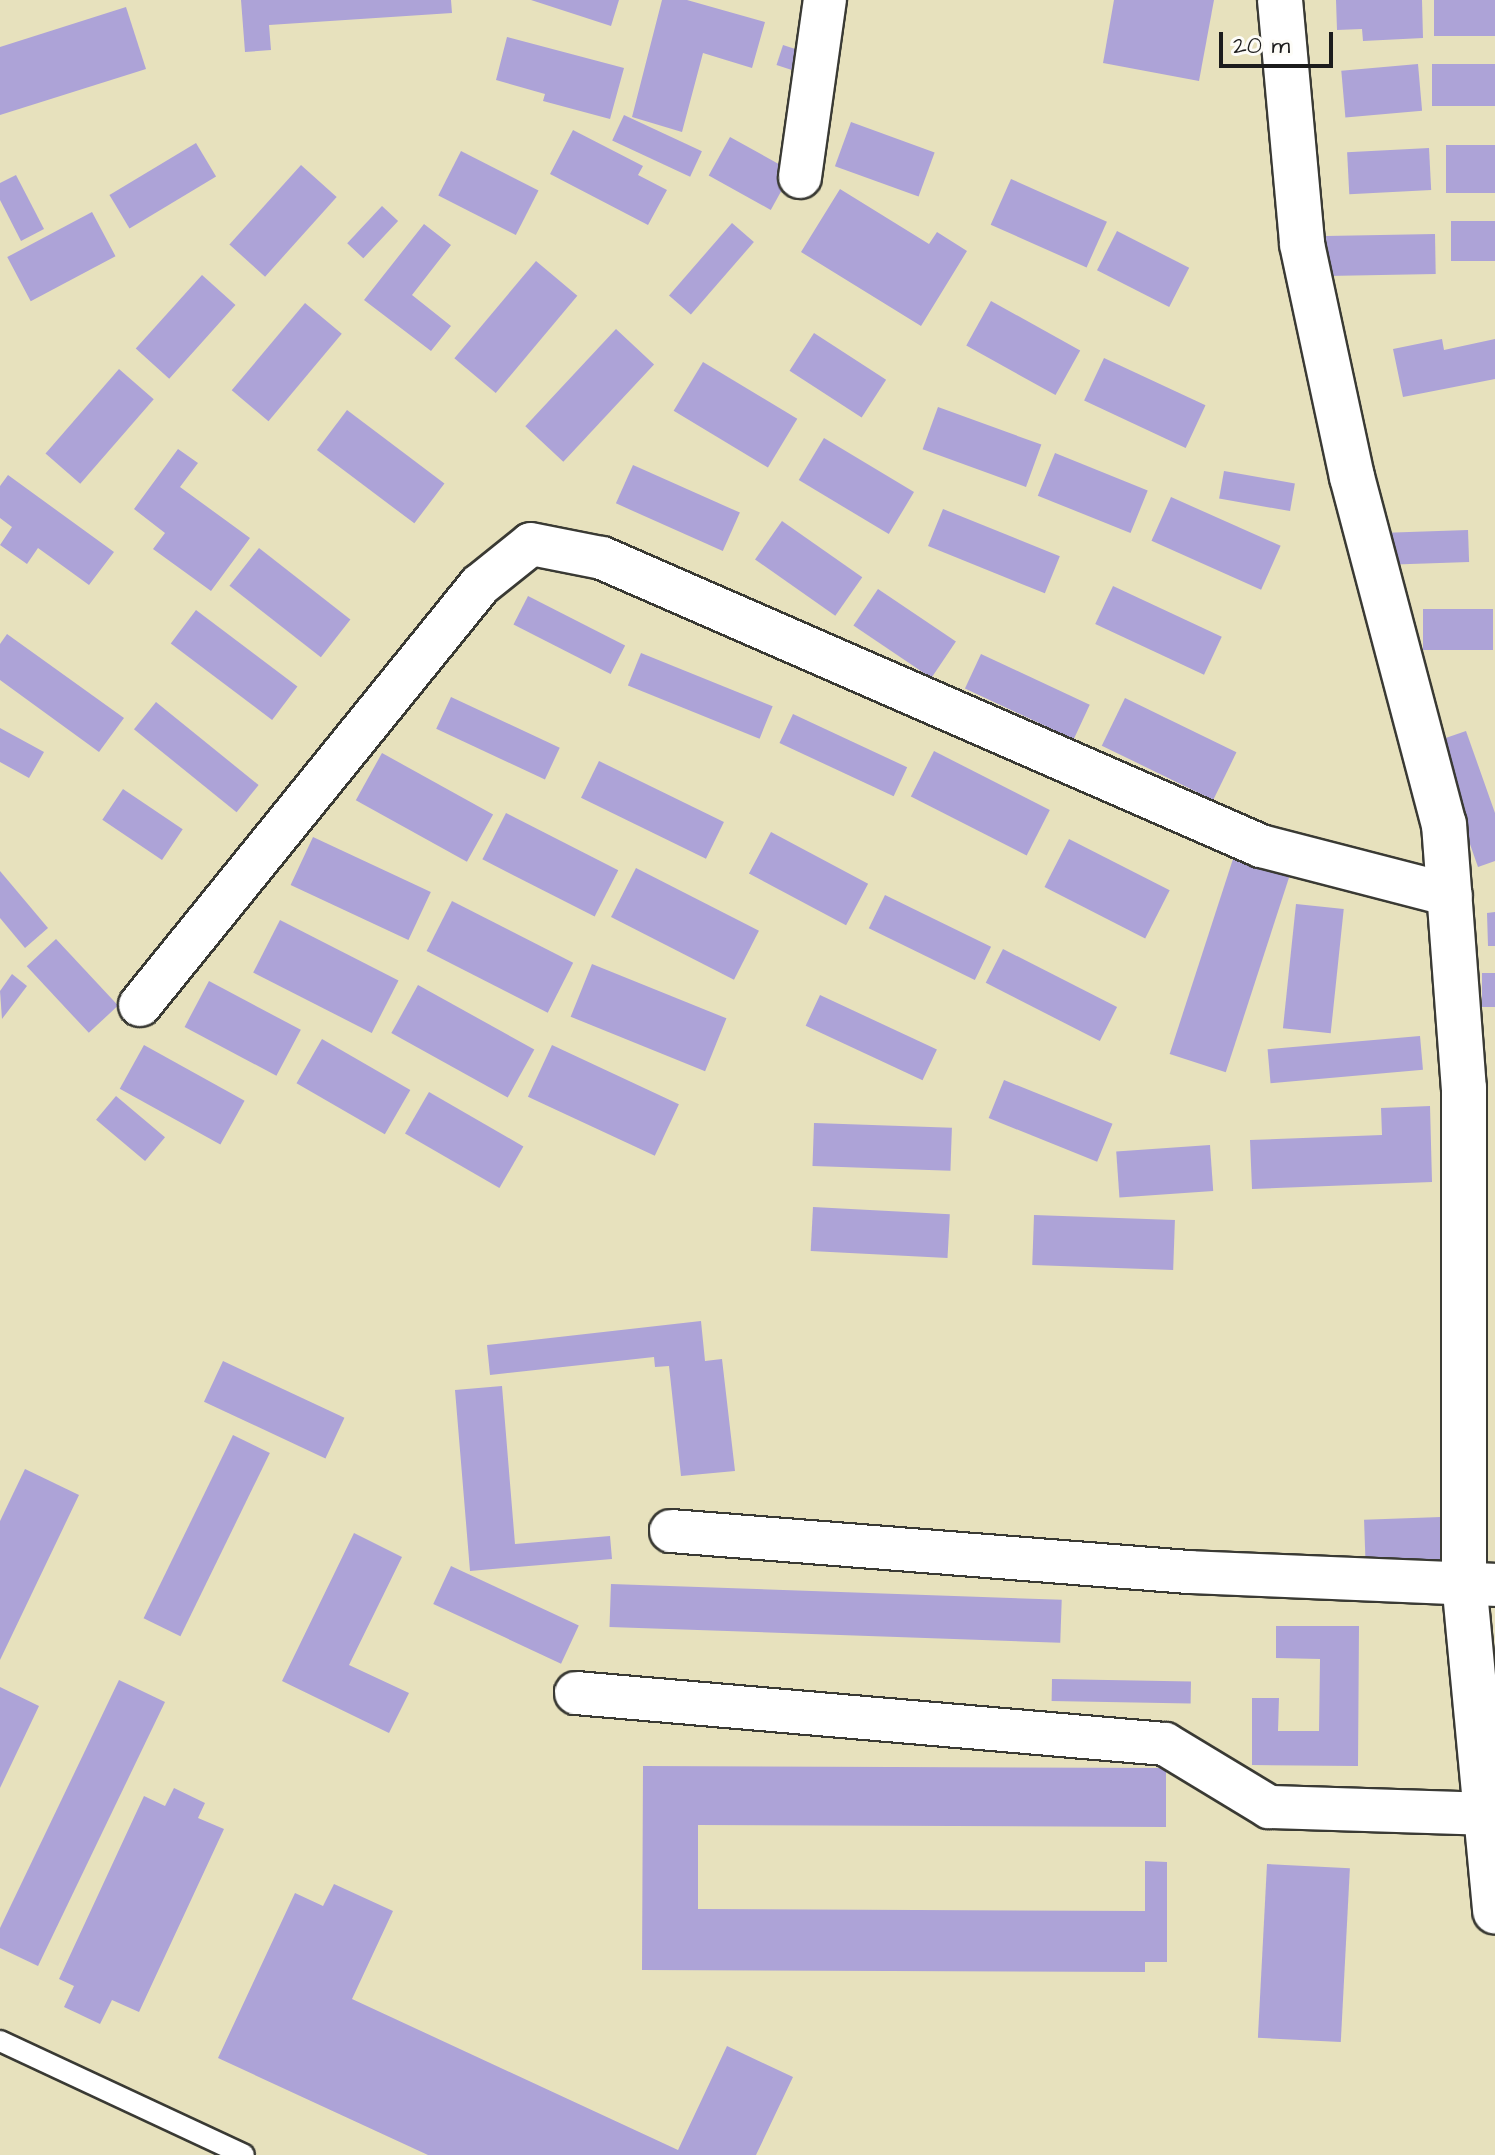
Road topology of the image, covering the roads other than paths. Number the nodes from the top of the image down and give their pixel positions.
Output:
1 (825, 0) edge
2 (1280, 0) edge
3 (800, 177) dead end
4 (1451, 895) junction
5 (140, 1005) dead end
6 (1480, 1088) edge
7 (671, 1531) dead end
8 (1479, 1583) edge
9 (576, 1693) dead end
10 (1486, 1814) junction
11 (1495, 1912) edge
12 (0, 2041) edge
13 (244, 2155) edge

1 - 3 street
2 - 4 street
4 - 5 street
4 - 6 street
6 - 8 street
7 - 8 street
8 - 10 street
9 - 10 street
10 - 11 street
12 - 13 lane

